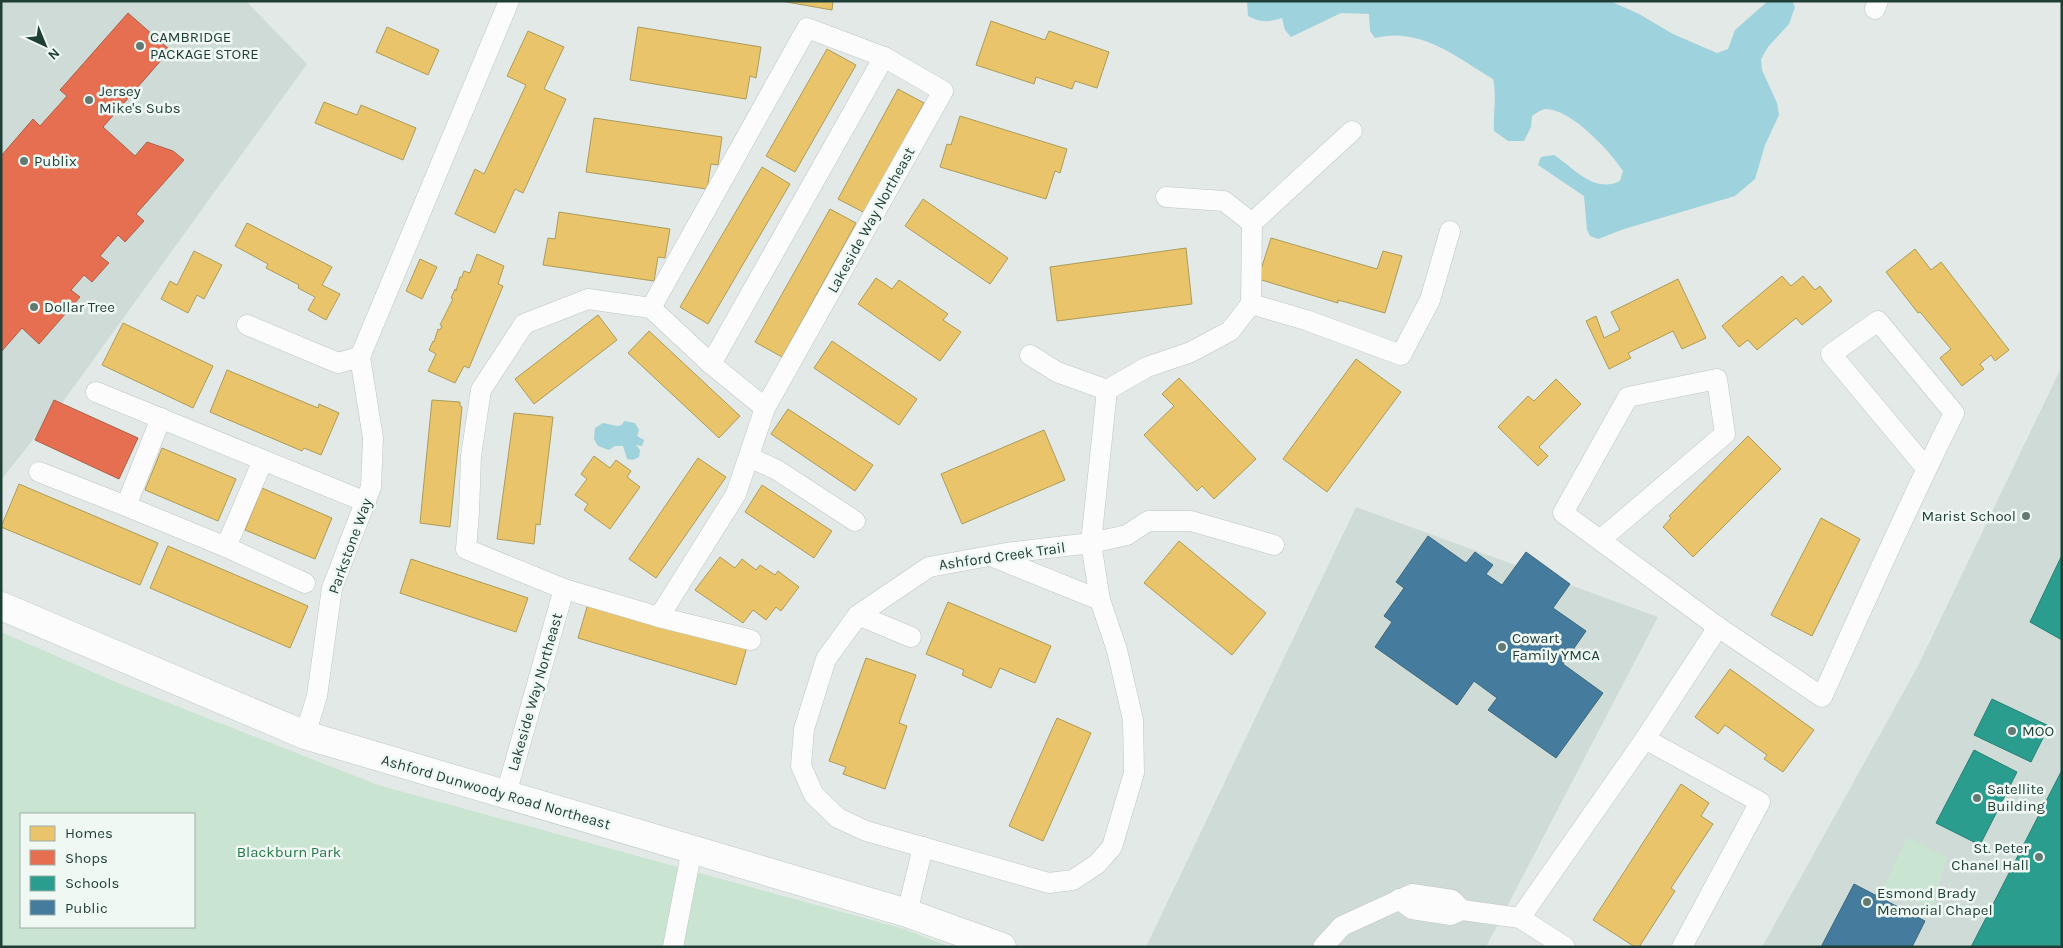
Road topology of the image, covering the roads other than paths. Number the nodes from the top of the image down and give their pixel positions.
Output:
1 (509, 1) edge
2 (884, 57) junction
3 (1352, 131) dead end
4 (1166, 197) dead end
5 (1252, 223) junction
6 (1450, 231) dead end
7 (1250, 304) junction
8 (651, 308) junction
9 (247, 325) dead end
10 (1030, 354) dead end
11 (360, 357) junction
12 (711, 364) junction
13 (1107, 390) junction
14 (96, 392) dead end
15 (765, 408) junction
16 (161, 418) junction
17 (749, 457) junction
18 (263, 460) junction
19 (1926, 468) junction
20 (39, 472) dead end
21 (366, 502) junction
22 (126, 506) junction
23 (855, 521) dead end
24 (1600, 540) junction
25 (1091, 543) junction
26 (1274, 545) dead end
27 (226, 547) junction
28 (990, 556) junction
29 (305, 583) dead end
30 (564, 589) junction
31 (1100, 600) junction
32 (1, 606) edge
33 (858, 616) junction
34 (659, 617) junction
35 (1718, 627) junction
36 (911, 637) dead end
37 (751, 640) dead end
38 (305, 735) junction
39 (1645, 739) junction
40 (506, 794) junction
41 (923, 846) junction
42 (692, 849) junction
43 (907, 913) junction
44 (1520, 918) junction
45 (673, 947) edge
46 (1002, 947) edge
47 (1323, 947) edge
48 (1565, 947) edge
49 (1682, 947) edge

1 - 11 street
2 - 8 street, Lakeside Way Northeast
2 - 12 street
2 - 15 street, Lakeside Way Northeast
3 - 5 street
4 - 5 street
5 - 7 street
6 - 7 street
7 - 13 street
8 - 12 street
8 - 30 street
9 - 11 street
10 - 13 street
11 - 21 street, Parkstone Way
12 - 15 street
13 - 25 street, Ashford Creek Trail
14 - 16 street
15 - 17 street, Lakeside Way Northeast
16 - 18 street
16 - 22 street
17 - 23 street
17 - 34 street, Lakeside Way Northeast
18 - 21 street
18 - 27 street
19 - 19 street
19 - 35 street
20 - 22 street
21 - 38 street, Parkstone Way
22 - 27 street
24 - 24 street
24 - 35 street
25 - 26 street, Ashford Creek Trail
25 - 28 street, Ashford Creek Trail
25 - 31 street, Ashford Creek Trail
27 - 29 street
28 - 31 street
28 - 33 street, Ashford Creek Trail
30 - 34 street
30 - 40 street, Lakeside Way Northeast
31 - 41 street, Ashford Creek Trail
32 - 38 main road, Ashford Dunwoody Road Northeast
33 - 36 street
33 - 41 street, Ashford Creek Trail
34 - 37 street
35 - 39 street
38 - 40 main road, Ashford Dunwoody Road Northeast
39 - 44 street
39 - 49 street
40 - 42 main road, Ashford Dunwoody Road Northeast
41 - 43 street
42 - 43 main road, Ashford Dunwoody Road Northeast
42 - 45 street
43 - 46 main road, Ashford Dunwoody Road Northeast
44 - 47 street
44 - 48 street

